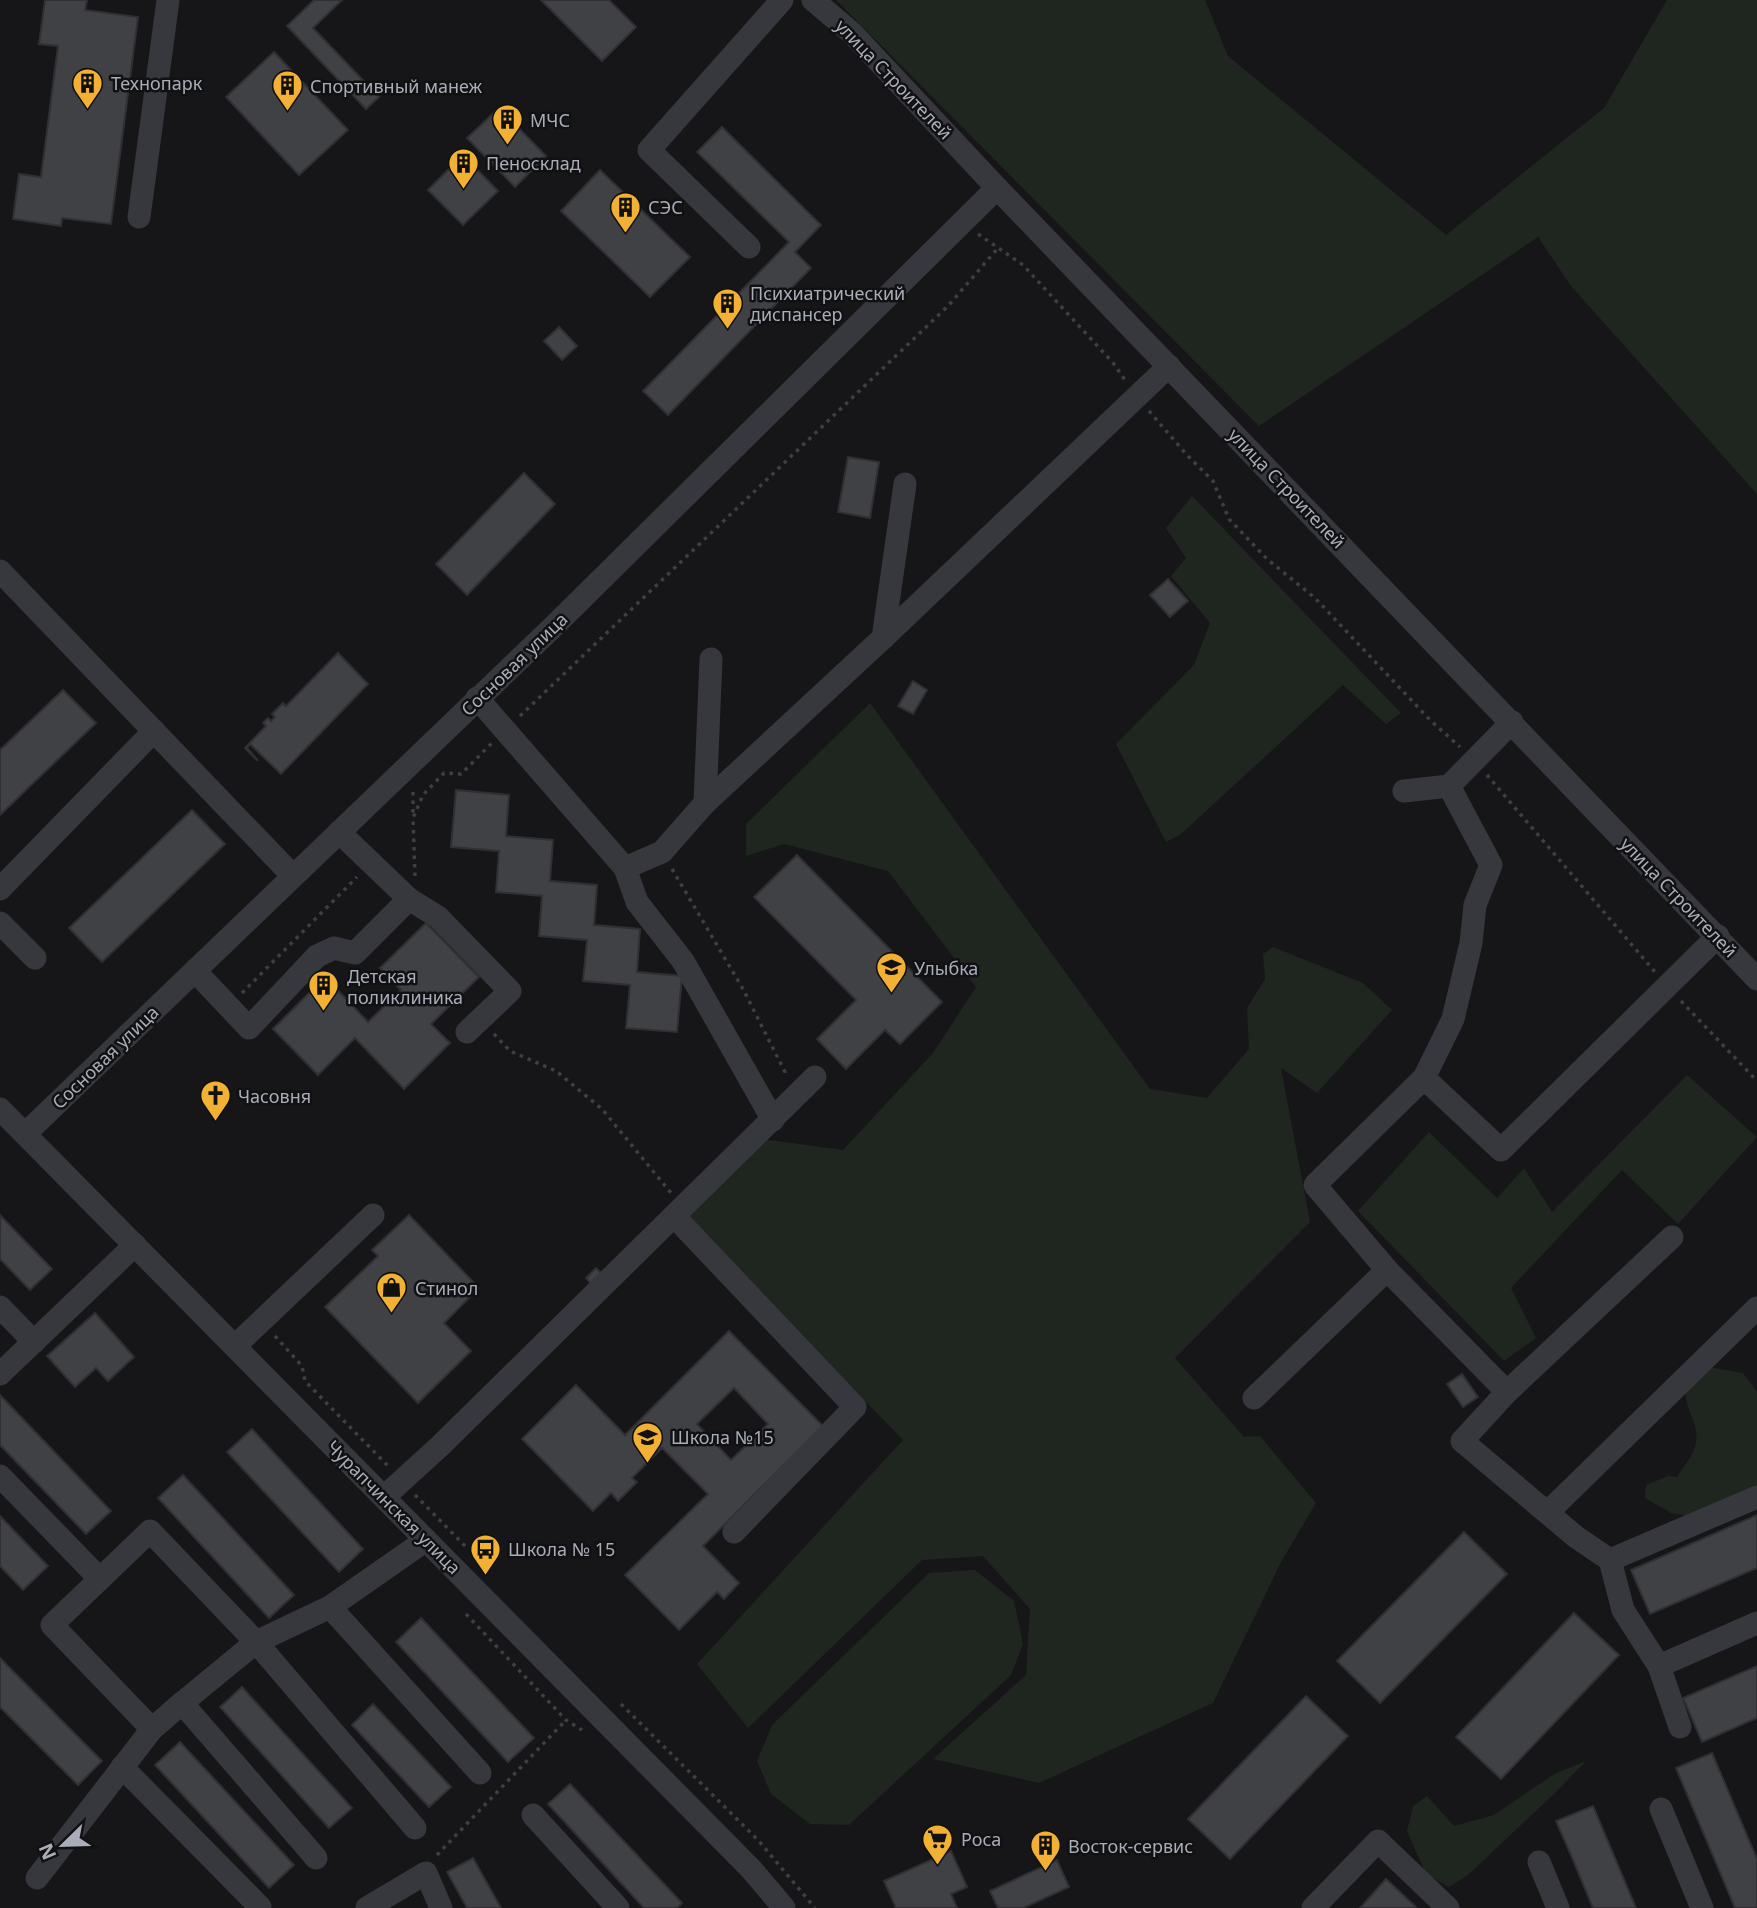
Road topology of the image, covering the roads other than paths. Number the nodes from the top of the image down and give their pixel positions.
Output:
1 (782, 0) edge
2 (813, 0) edge
3 (162, 1) edge
4 (998, 188) junction
5 (139, 217) dead end
6 (749, 247) dead end
7 (1169, 366) junction
8 (905, 484) dead end
9 (0, 571) edge
10 (883, 638) junction
11 (711, 659) dead end
12 (477, 698) junction
13 (1512, 722) junction
14 (154, 732) junction
15 (1449, 786) junction
16 (1404, 791) dead end
17 (705, 803) junction
18 (339, 832) junction
19 (625, 868) junction
20 (293, 876) junction
21 (0, 889) edge
22 (409, 899) junction
23 (0, 923) edge
24 (1718, 936) junction
25 (35, 958) dead end
26 (195, 971) junction
27 (1757, 979) edge
28 (473, 1026) road end
29 (815, 1077) dead end
30 (1424, 1078) junction
31 (0, 1109) edge
32 (773, 1120) junction
33 (25, 1134) junction
34 (679, 1212) junction
35 (373, 1215) dead end
36 (1672, 1237) dead end
37 (135, 1245) junction
38 (1387, 1270) junction
39 (0, 1307) edge
40 (1757, 1308) edge
41 (34, 1342) junction
42 (235, 1346) junction
43 (0, 1374) edge
44 (1507, 1392) junction
45 (1254, 1398) dead end
46 (0, 1476) edge
47 (384, 1497) junction
48 (1757, 1497) edge
49 (1548, 1512) junction
50 (734, 1532) dead end
51 (426, 1540) junction
52 (1610, 1560) junction
53 (100, 1579) junction
54 (330, 1607) junction
55 (1757, 1623) edge
56 (256, 1642) junction
57 (1659, 1665) junction
58 (182, 1703) junction
59 (1680, 1727) dead end
60 (152, 1729) junction
61 (122, 1767) junction
62 (480, 1773) dead end
63 (1661, 1809) dead end
64 (533, 1815) dead end
65 (415, 1828) dead end
66 (316, 1858) dead end
67 (1539, 1863) dead end
68 (37, 1878) dead end
69 (260, 1907) edge
70 (367, 1908) edge
71 (440, 1908) edge
72 (618, 1908) edge
73 (784, 1908) edge
74 (1313, 1908) edge
75 (1448, 1908) edge
76 (1558, 1908) edge
77 (1702, 1908) edge

1 - 6 street
2 - 4 street, улица Строителей
3 - 5 street
4 - 7 street, улица Строителей
4 - 12 street, Сосновая улица
7 - 10 street
7 - 13 street, улица Строителей
8 - 10 street
9 - 14 street
10 - 17 street
11 - 17 street
12 - 18 street, Сосновая улица
12 - 19 street
13 - 15 street
13 - 24 street, улица Строителей
14 - 20 street
14 - 21 street
15 - 16 street
15 - 30 street
17 - 19 street
18 - 20 street, Сосновая улица
18 - 22 street
19 - 32 street
20 - 26 street, Сосновая улица
22 - 26 street
22 - 28 street
23 - 25 street
24 - 27 street, улица Строителей
24 - 30 street
26 - 33 street, Сосновая улица
29 - 32 street
30 - 38 street
31 - 33 street, Чурапчинская улица
32 - 34 street
33 - 37 street, Чурапчинская улица
34 - 47 street
34 - 50 street
35 - 42 street
36 - 44 street
37 - 41 street
37 - 42 street, Чурапчинская улица
38 - 44 street
38 - 45 street
39 - 41 street
40 - 49 street
41 - 43 street
42 - 47 street, Чурапчинская улица
44 - 49 street
46 - 53 street
47 - 51 street, Чурапчинская улица
48 - 52 street
49 - 52 street
51 - 54 street
51 - 73 street, Чурапчинская улица
52 - 57 street
53 - 56 street
53 - 60 street
54 - 56 street
54 - 62 street
55 - 57 street
56 - 58 street
56 - 65 street
57 - 59 street
58 - 60 street
58 - 66 street
60 - 61 street
61 - 68 street
61 - 69 street
63 - 77 street
64 - 72 street
67 - 76 street
70 - 71 street
74 - 75 street

